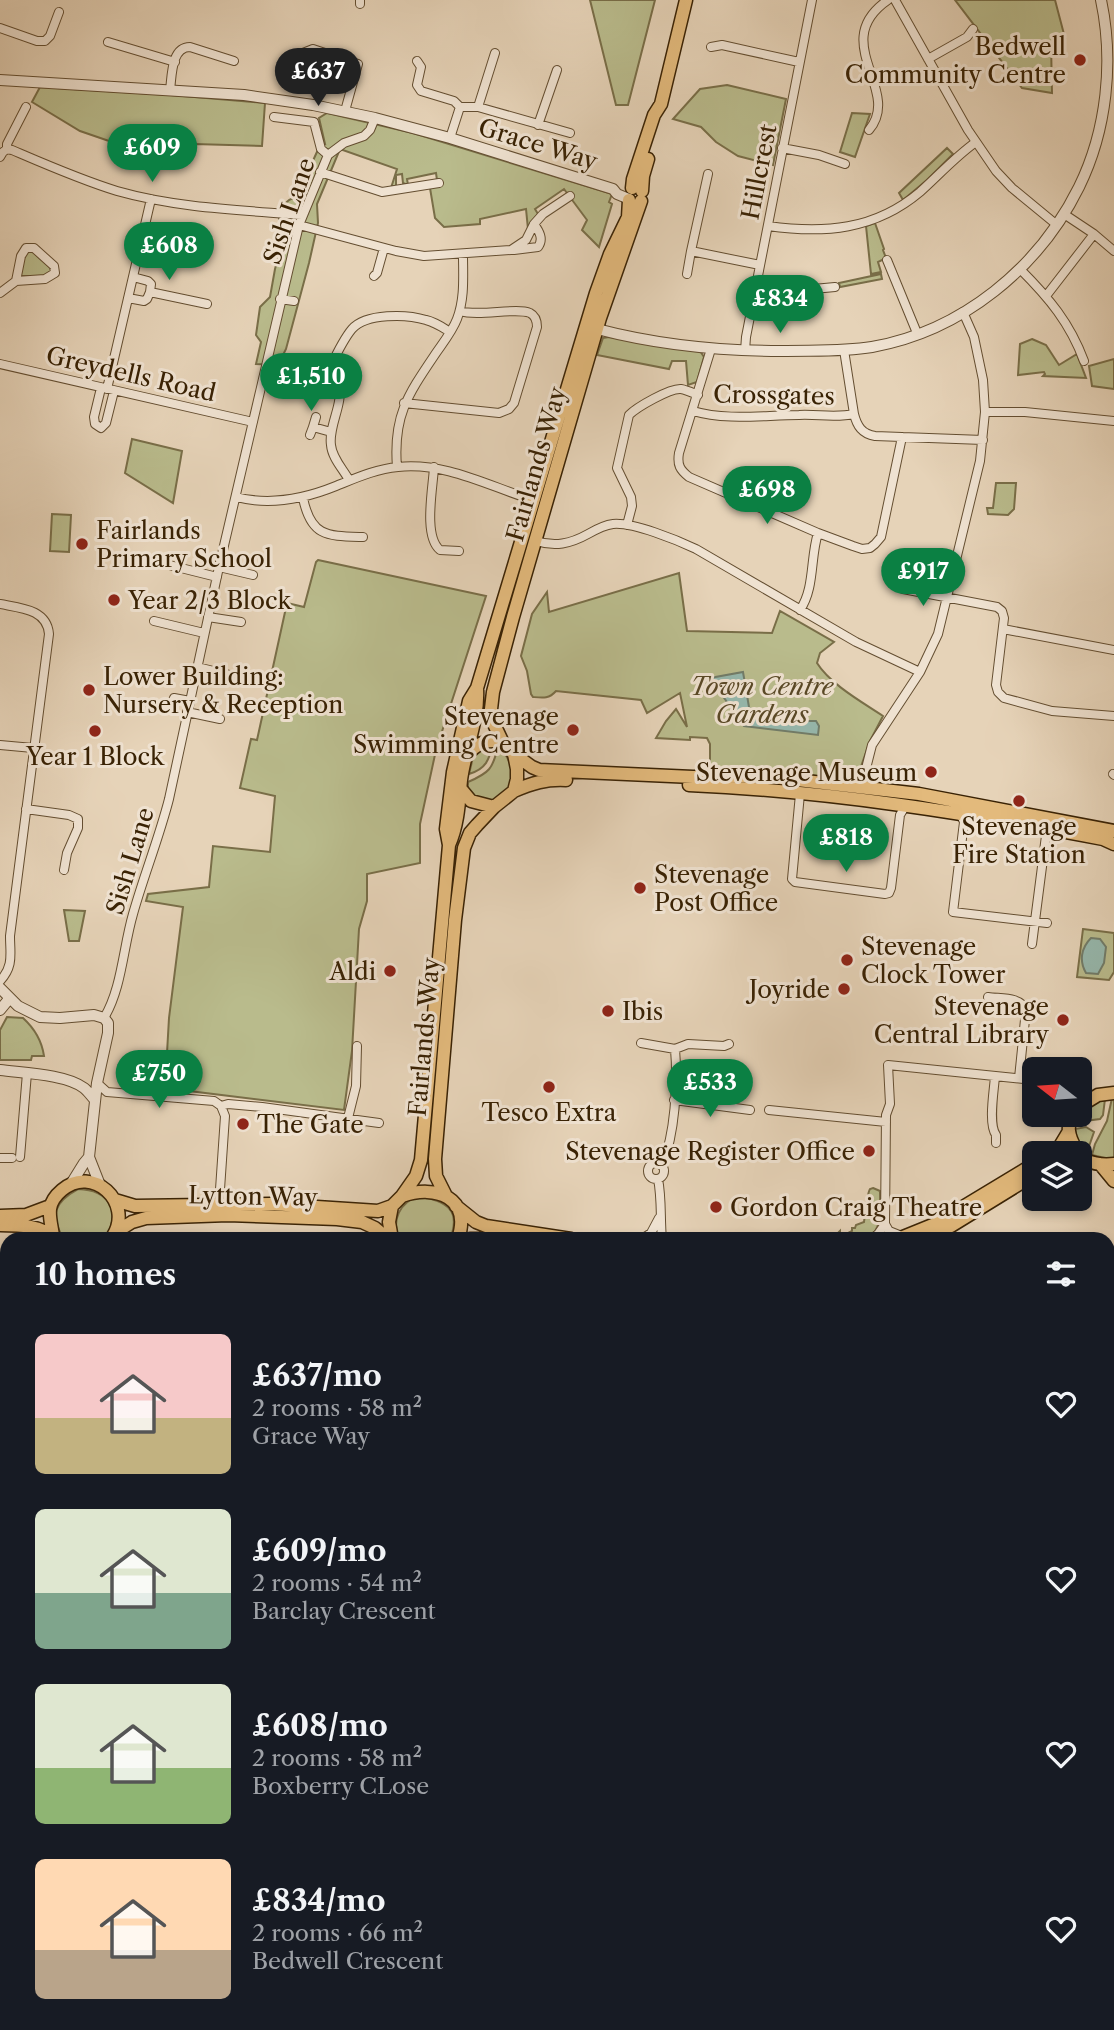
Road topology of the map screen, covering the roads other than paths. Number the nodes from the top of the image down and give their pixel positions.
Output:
1 (686, 0) edge
2 (811, 0) edge
3 (888, 0) edge
4 (895, 0) edge
5 (1106, 7) edge
6 (59, 12) dead end
7 (0, 29) edge
8 (973, 29) dead end
9 (108, 42) dead end
10 (711, 47) dead end
11 (495, 52) dead end
12 (303, 53) dead end
13 (928, 59) junction
14 (234, 61) dead end
15 (418, 61) dead end
16 (175, 62) junction
17 (799, 62) junction
18 (557, 70) dead end
19 (0, 80) edge
20 (170, 90) junction
21 (26, 107) dead end
22 (460, 107) junction
23 (478, 107) junction
24 (340, 110) junction
25 (274, 117) dead end
26 (375, 118) junction
27 (538, 125) junction
28 (869, 130) dead end
29 (570, 133) dead end
30 (450, 138) junction
31 (976, 142) junction
32 (782, 148) junction
33 (7, 149) junction
34 (328, 155) junction
35 (0, 157) edge
36 (845, 164) dead end
37 (320, 172) junction
38 (708, 174) dead end
39 (439, 183) dead end
40 (570, 196) dead end
41 (632, 196) junction
42 (151, 199) junction
43 (1064, 214) junction
44 (302, 215) junction
45 (534, 224) junction
46 (299, 225) junction
47 (1057, 225) junction
48 (768, 226) junction
49 (1094, 234) junction
50 (384, 248) junction
51 (512, 250) junction
52 (691, 251) junction
53 (1114, 251) edge
54 (463, 254) junction
55 (887, 260) dead end
56 (760, 265) junction
57 (1020, 269) junction
58 (687, 274) dead end
59 (374, 276) dead end
60 (133, 277) junction
61 (16, 281) junction
62 (756, 285) junction
63 (835, 287) dead end
64 (150, 292) junction
65 (0, 293) edge
66 (1046, 296) junction
67 (128, 298) junction
68 (292, 298) dead end
69 (280, 299) junction
70 (207, 304) dead end
71 (460, 311) junction
72 (963, 312) junction
73 (597, 329) junction
74 (450, 332) junction
75 (917, 334) junction
76 (711, 349) junction
77 (844, 350) junction
78 (746, 351) junction
79 (1084, 361) dead end
80 (0, 364) edge
81 (267, 365) junction
82 (326, 378) junction
83 (108, 389) junction
84 (698, 395) junction
85 (404, 403) junction
86 (693, 411) junction
87 (985, 412) junction
88 (854, 414) junction
89 (316, 417) dead end
90 (1114, 421) edge
91 (253, 422) junction
92 (331, 432) junction
93 (902, 437) junction
94 (983, 440) junction
95 (397, 467) junction
96 (434, 467) junction
97 (349, 480) junction
98 (236, 498) junction
99 (303, 498) junction
100 (533, 500) junction
101 (628, 525) junction
102 (818, 533) junction
103 (363, 537) dead end
104 (536, 541) junction
105 (459, 551) dead end
106 (165, 564) dead end
107 (218, 572) junction
108 (253, 575) dead end
109 (903, 589) dead end
110 (948, 598) junction
111 (0, 604) edge
112 (800, 610) junction
113 (208, 617) junction
114 (154, 621) dead end
115 (241, 622) dead end
116 (1003, 629) junction
117 (204, 633) junction
118 (1114, 650) edge
119 (197, 667) junction
120 (920, 672) junction
121 (230, 675) dead end
122 (477, 688) junction
123 (190, 701) junction
124 (171, 705) dead end
125 (187, 712) junction
126 (1114, 716) edge
127 (220, 719) dead end
128 (502, 741) junction
129 (0, 745) edge
130 (33, 748) junction
131 (514, 754) junction
132 (466, 756) junction
133 (861, 788) junction
134 (461, 789) junction
135 (514, 791) junction
136 (800, 794) junction
137 (906, 804) junction
138 (494, 807) junction
139 (26, 809) junction
140 (960, 813) junction
141 (1047, 828) junction
142 (1114, 831) edge
143 (1114, 844) edge
144 (449, 845) junction
145 (64, 870) dead end
146 (953, 912) junction
147 (943, 915) dead end
148 (1035, 922) junction
149 (1047, 923) dead end
150 (1032, 944) dead end
151 (0, 981) edge
152 (0, 988) edge
153 (988, 997) dead end
154 (9, 999) junction
155 (0, 1010) edge
156 (104, 1018) junction
157 (641, 1043) dead end
158 (729, 1044) dead end
159 (357, 1046) dead end
160 (675, 1049) junction
161 (0, 1070) edge
162 (27, 1073) junction
163 (995, 1076) junction
164 (1020, 1078) joint
165 (97, 1083) junction
166 (1114, 1083) edge
167 (107, 1092) junction
168 (1109, 1093) edge
169 (1092, 1097) edge
170 (95, 1100) junction
171 (674, 1100) junction
172 (221, 1106) junction
173 (750, 1110) dead end
174 (769, 1110) dead end
175 (348, 1118) junction
176 (886, 1122) junction
177 (379, 1123) dead end
178 (996, 1143) dead end
179 (89, 1157) junction
180 (0, 1158) edge
181 (1092, 1162) edge
182 (1100, 1164) junction
183 (1114, 1164) edge
184 (662, 1166) junction
185 (1022, 1171) edge
186 (658, 1179) junction
187 (1114, 1181) edge
188 (1022, 1182) edge
189 (71, 1184) junction
190 (100, 1185) junction
191 (445, 1194) junction
192 (402, 1196) junction
193 (115, 1200) junction
194 (219, 1204) junction
195 (51, 1206) junction
196 (392, 1206) junction
197 (456, 1206) junction
198 (660, 1217) junction
199 (1, 1224) edge
200 (885, 1224) junction
201 (42, 1232) edge
202 (53, 1232) edge
203 (115, 1232) edge
204 (118, 1232) edge
205 (380, 1232) edge
206 (390, 1232) edge
207 (460, 1232) edge
208 (525, 1232) edge
209 (652, 1232) edge
210 (661, 1232) edge
211 (879, 1232) edge
212 (891, 1232) edge
213 (914, 1232) edge
214 (939, 1232) edge

1 - 41 main road, Fairlands Way
2 - 17 street, Hillcrest
3 - 28 street
4 - 13 street
5 - 43 street
6 - 7 street
8 - 13 street
9 - 16 street
10 - 17 street
11 - 23 street, Grace Way
12 - 24 street
13 - 31 street
14 - 16 street
15 - 22 street, Grace Way
16 - 20 street
17 - 32 street, Hillcrest
18 - 27 street, Grace Way
19 - 20 street, Grace Way
20 - 24 street, Grace Way
21 - 33 street
22 - 23 street, Grace Way
22 - 30 street, Grace Way
23 - 27 street, Grace Way
24 - 26 street, Grace Way
25 - 34 street
26 - 30 street, Grace Way
26 - 34 street, Sish Lane
27 - 29 street, Grace Way
30 - 41 street, Grace Way
31 - 47 street
31 - 48 street
32 - 36 street
32 - 48 street, Hillcrest
33 - 35 street
33 - 42 street
34 - 37 street, Sish Lane
37 - 39 street
37 - 44 street, Sish Lane
38 - 52 street
40 - 45 street
41 - 73 main road, Fairlands Way
41 - 100 main road, Fairlands Way
42 - 44 street
42 - 60 street
43 - 47 street
43 - 49 street
44 - 46 street, Sish Lane
45 - 51 street
45 - 51 street
46 - 50 street
46 - 69 street, Sish Lane
47 - 57 street
48 - 56 street, Hillcrest
49 - 53 street
49 - 66 street
50 - 54 street
50 - 59 street
51 - 54 street
52 - 56 street
52 - 58 street
54 - 71 street
55 - 75 street
56 - 62 street, Hillcrest
57 - 66 street
57 - 72 street
60 - 64 street
60 - 67 street
61 - 61 street
61 - 65 street
62 - 63 street
62 - 78 street, Hillcrest
64 - 67 street
64 - 70 street
66 - 79 street
67 - 83 street
68 - 69 street, Sish Lane
69 - 81 street, Sish Lane
71 - 74 street
71 - 85 street
72 - 75 street
72 - 87 street
73 - 76 street
73 - 104 main road, Fairlands Way
74 - 82 street
74 - 85 street
75 - 77 street
76 - 78 street
76 - 84 street
77 - 78 street
77 - 88 street
80 - 83 street, Greydells Road
81 - 82 street
81 - 91 street, Sish Lane
82 - 92 street
83 - 91 street, Greydells Road
84 - 86 street
84 - 101 street
85 - 95 street
86 - 88 street, Crossgates
86 - 102 street
87 - 90 street
87 - 94 street
88 - 93 street
89 - 92 street
91 - 98 street, Sish Lane
92 - 97 street
93 - 94 street
93 - 102 street
94 - 110 street
95 - 96 street
95 - 97 street
96 - 100 street
96 - 105 street
97 - 99 street
98 - 99 street
98 - 107 street, Sish Lane
99 - 103 street
100 - 122 main road, Fairlands Way
101 - 104 street
101 - 112 street
102 - 112 street
104 - 128 main road, Fairlands Way
106 - 107 street
107 - 108 street
107 - 113 street, Sish Lane
109 - 110 street
110 - 116 street
110 - 120 street
111 - 130 street
112 - 120 street
113 - 115 street
113 - 117 street, Sish Lane
114 - 117 street
116 - 118 street
116 - 126 street
117 - 119 street, Sish Lane
119 - 121 street
119 - 123 street, Sish Lane
120 - 133 street
122 - 132 main road, Fairlands Way
122 - 144 main road, Fairlands Way
123 - 124 street
123 - 125 street, Sish Lane
125 - 127 street
125 - 156 street, Sish Lane
128 - 131 main road, Fairlands Way
128 - 132 main road
129 - 130 street
130 - 139 street
131 - 133 main road, Fairlands Way
131 - 135 main road
132 - 134 main road, Fairlands Way
133 - 142 main road, Fairlands Way
134 - 138 main road
134 - 144 main road, Fairlands Way
135 - 136 main road
135 - 138 main road, Fairlands Way
136 - 137 main road
136 - 137 street
137 - 140 main road
138 - 191 main road, Fairlands Way
139 - 145 street
139 - 151 street
140 - 141 main road
140 - 146 street
141 - 143 main road
141 - 148 street
144 - 192 main road, Fairlands Way
146 - 147 street
146 - 148 street
148 - 149 street
148 - 150 street
152 - 154 street
153 - 164 street
154 - 155 street
154 - 156 street
156 - 165 street
157 - 160 street
158 - 160 street
159 - 175 street
160 - 171 street
161 - 162 street
162 - 170 street
162 - 180 street
163 - 164 street
163 - 176 street
163 - 178 street
165 - 167 street
165 - 170 street
166 - 168 main road
167 - 170 street
167 - 172 street
168 - 169 main road
170 - 179 street
171 - 173 street
171 - 184 street
172 - 175 street
172 - 194 street
174 - 176 street
175 - 177 street
176 - 200 street
179 - 189 street
179 - 190 street
181 - 182 main road
182 - 183 main road
182 - 187 main road
184 - 186 street
184 - 186 street
185 - 213 main road
186 - 198 street
188 - 214 main road
189 - 190 main road
189 - 195 main road
190 - 193 main road
191 - 192 main road
191 - 197 main road
192 - 196 main road
193 - 194 main road, Lytton Way
193 - 203 main road, Lytton Way
194 - 196 main road, Lytton Way
195 - 199 main road
195 - 202 main road
196 - 206 main road, Lytton Way
197 - 207 main road
197 - 208 main road
198 - 209 street
198 - 210 street
199 - 201 main road
200 - 211 street
200 - 212 street
204 - 205 main road, Lytton Way

